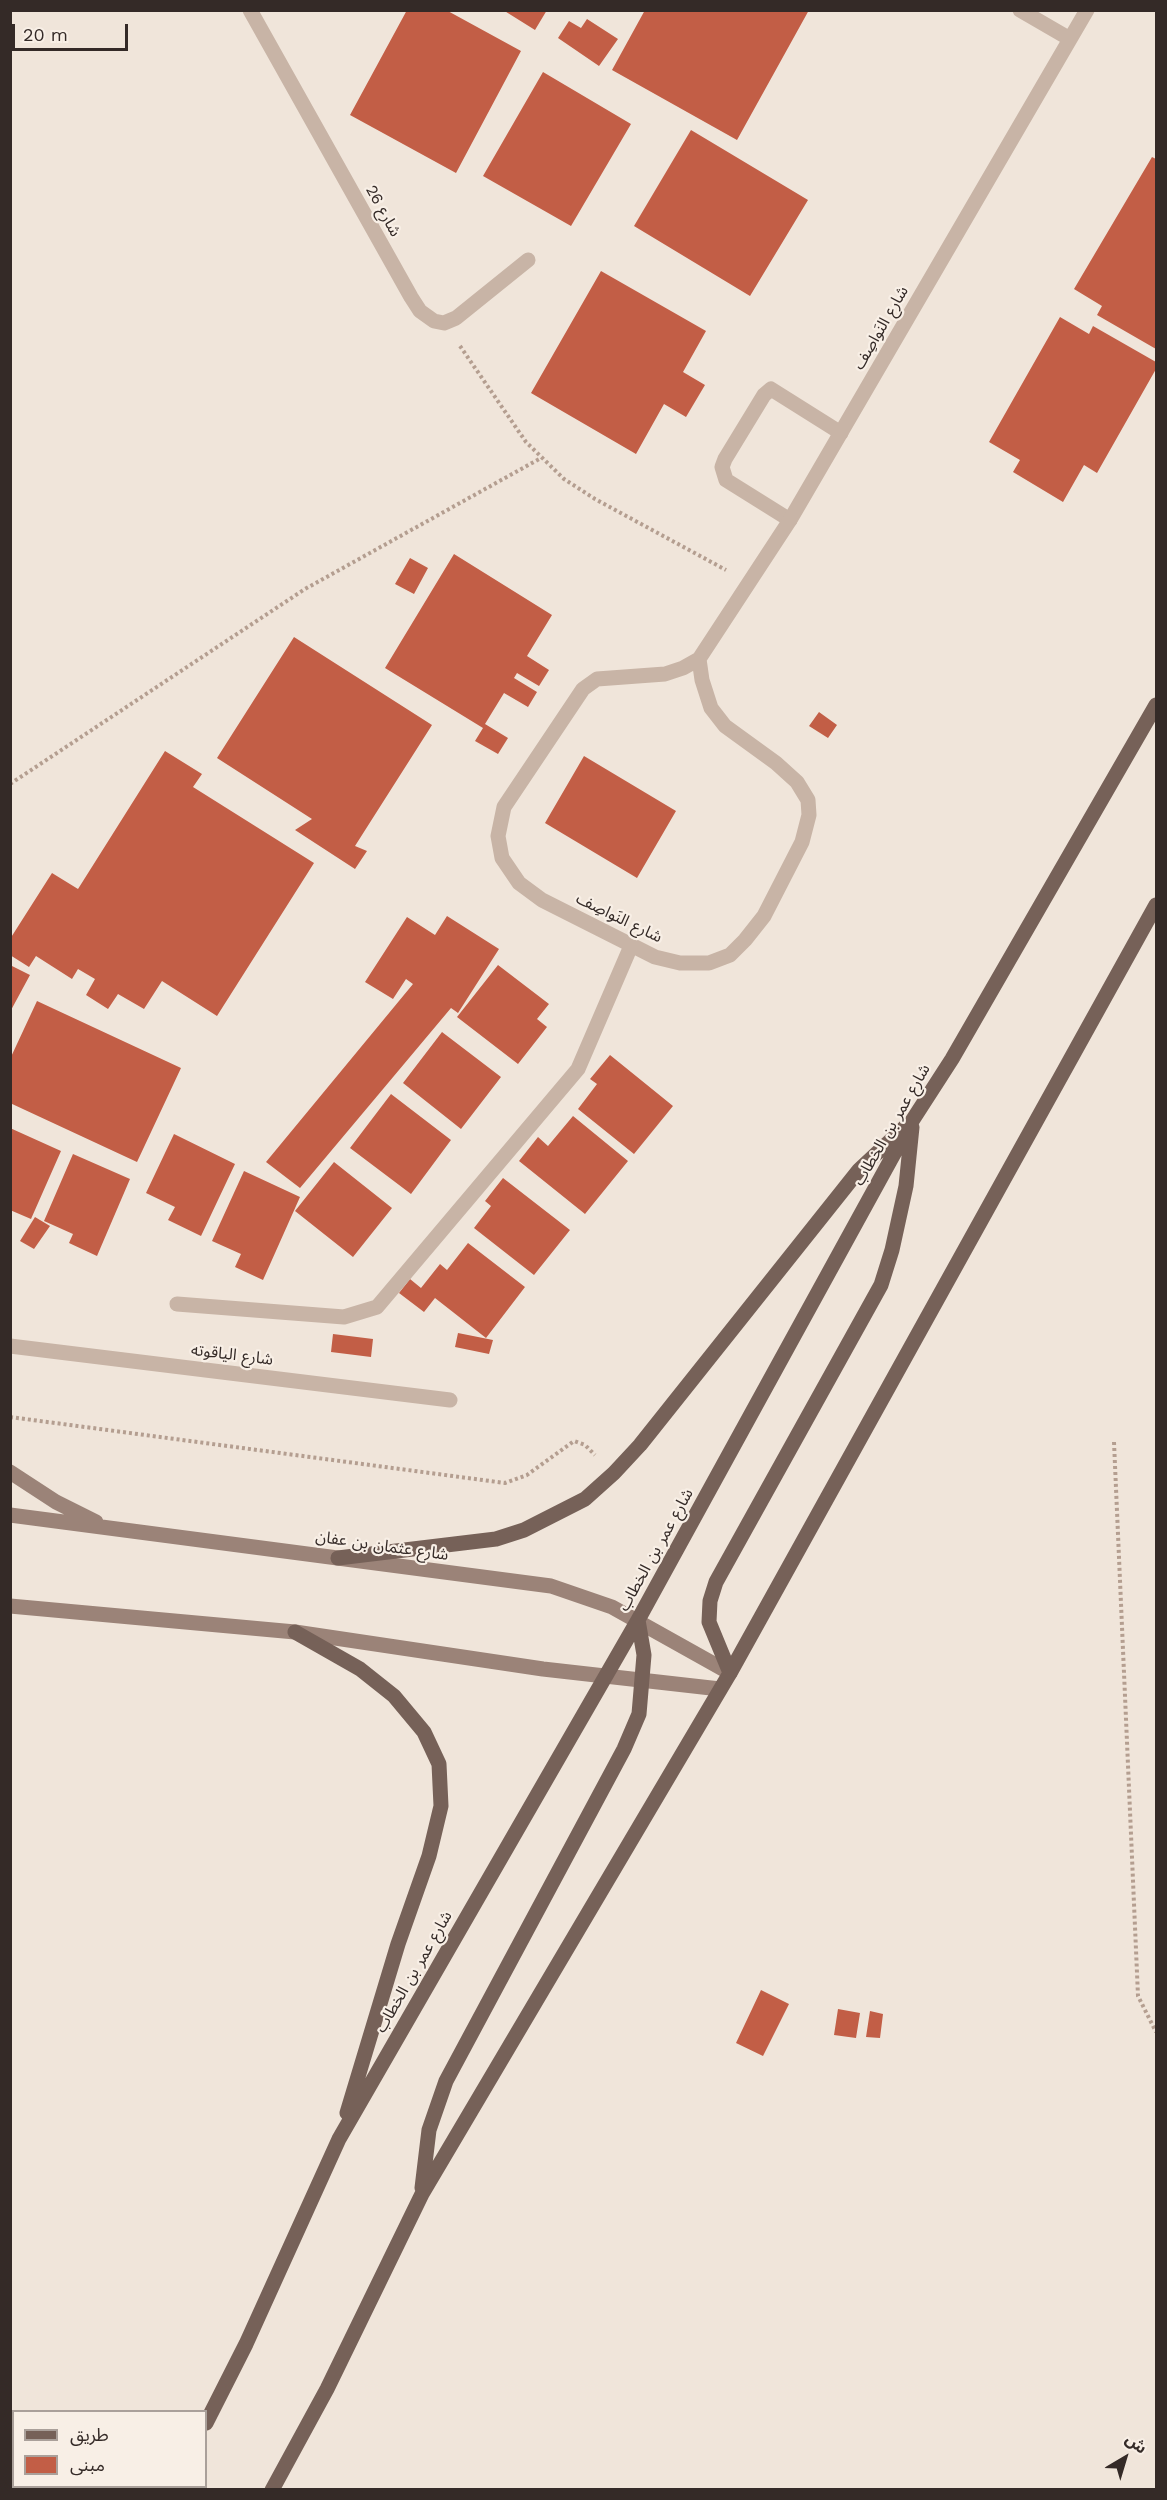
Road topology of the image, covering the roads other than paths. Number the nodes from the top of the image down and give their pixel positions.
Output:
1 (250, 10) edge
2 (1020, 10) edge
3 (1087, 10) edge
4 (1070, 39) junction
5 (528, 260) dead end
6 (841, 433) junction
7 (790, 520) junction
8 (699, 659) junction
9 (1156, 705) edge
10 (1156, 905) edge
11 (631, 946) junction
12 (912, 1121) junction
13 (177, 1304) dead end
14 (10, 1346) edge
15 (450, 1400) dead end
16 (10, 1472) edge
17 (10, 1515) edge
18 (106, 1528) junction
19 (338, 1558) junction
20 (10, 1606) edge
21 (638, 1620) junction
22 (295, 1632) junction
23 (730, 1673) junction
24 (605, 1676) junction
25 (643, 1681) junction
26 (720, 1689) junction
27 (339, 2139) junction
28 (422, 2194) junction
29 (207, 2421) edge
30 (272, 2490) edge

1 - 5 street, شارع 26
2 - 4 street
3 - 4 street, شارع النَواصِف
4 - 6 street, شارع النَواصِف
6 - 7 street, شارع النَواصِف
6 - 7 street
7 - 8 street, شارع النَواصِف
8 - 11 street, شارع النَواصِف
8 - 11 street, شارع النَواصِف
9 - 12 main road, شارع عمر بن الخطاب
10 - 23 main road
11 - 13 street
12 - 19 main road
12 - 21 main road, شارع عمر بن الخطاب
12 - 23 main road
14 - 15 street, شارع الياقوته
16 - 18 main road
17 - 18 main road, شارع عثمان بن عفان
18 - 19 main road, شارع عثمان بن عفان
19 - 21 main road, شارع عثمان بن عفان
20 - 22 main road
21 - 23 main road, شارع عثمان بن عفان
21 - 24 main road, شارع عمر بن الخطاب
21 - 25 main road
22 - 24 main road
22 - 27 main road
23 - 26 main road
24 - 25 main road
24 - 27 main road, شارع عمر بن الخطاب
25 - 26 main road
25 - 28 main road
26 - 28 main road
27 - 29 main road, شارع عمر بن الخطاب
28 - 30 main road

